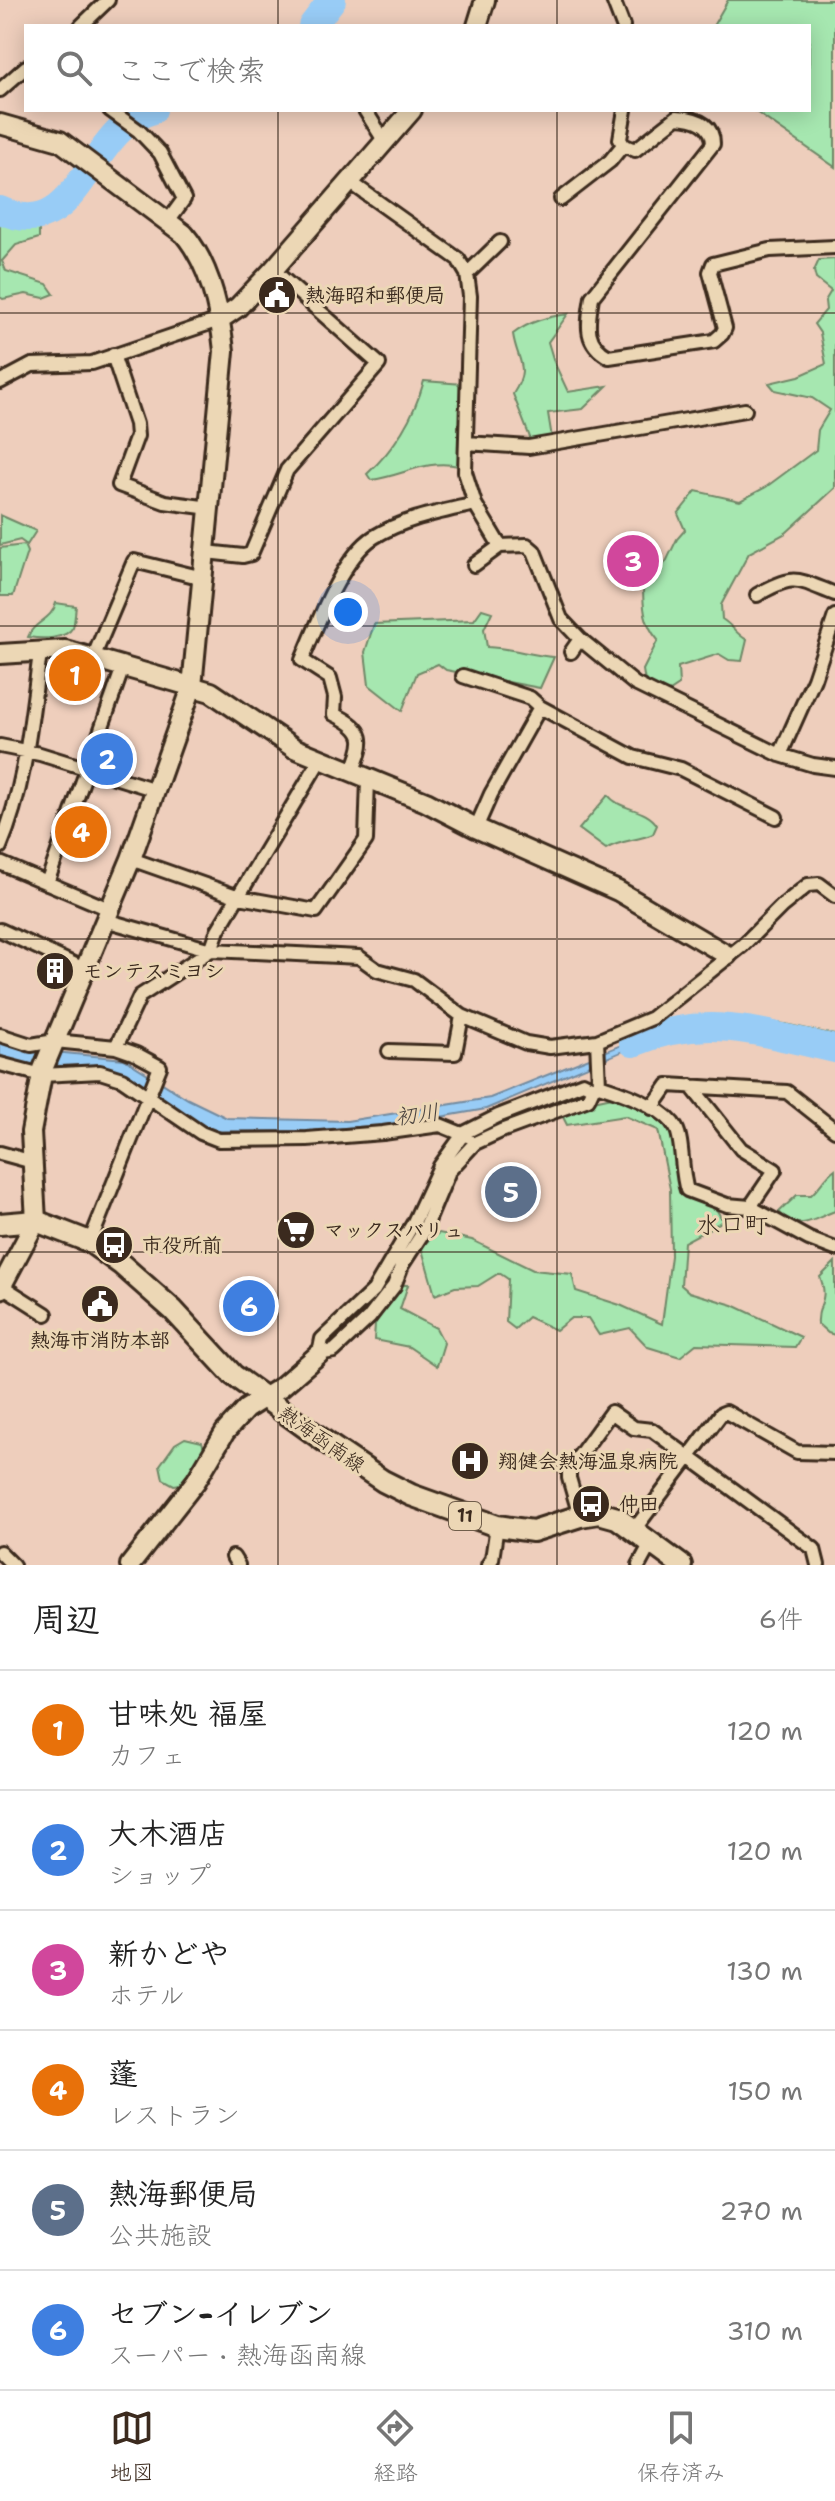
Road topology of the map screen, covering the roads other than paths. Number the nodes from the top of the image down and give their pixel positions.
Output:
1 (108, 0) edge
2 (485, 0) edge
3 (613, 0) edge
4 (83, 24) edge
5 (478, 24) edge
6 (622, 24) edge
7 (24, 69) edge
8 (0, 90) edge
9 (113, 112) edge
10 (366, 112) edge
11 (410, 112) edge
12 (625, 112) edge
13 (0, 124) edge
14 (385, 142) junction
15 (623, 145) junction
16 (350, 182) junction
17 (561, 199) dead end
18 (168, 221) junction
19 (500, 242) dead end
20 (835, 247) edge
21 (273, 270) junction
22 (467, 274) junction
23 (219, 320) junction
24 (113, 355) junction
25 (0, 382) edge
26 (745, 410) dead end
27 (466, 443) junction
28 (475, 504) junction
29 (210, 508) junction
30 (500, 546) junction
31 (206, 552) junction
32 (474, 565) dead end
33 (203, 578) junction
34 (835, 594) edge
35 (757, 595) dead end
36 (835, 616) edge
37 (580, 639) junction
38 (571, 652) dead end
39 (40, 653) junction
40 (0, 654) edge
41 (93, 658) junction
42 (123, 667) junction
43 (463, 676) dead end
44 (192, 687) junction
45 (540, 707) junction
46 (0, 746) edge
47 (27, 752) junction
48 (780, 755) junction
49 (320, 760) junction
50 (835, 768) edge
51 (87, 769) junction
52 (360, 776) junction
53 (156, 790) junction
54 (776, 817) dead end
55 (476, 828) junction
56 (0, 847) edge
57 (131, 859) junction
58 (0, 863) edge
59 (47, 883) junction
60 (835, 896) edge
61 (239, 897) junction
62 (107, 914) junction
63 (0, 930) edge
64 (211, 950) junction
65 (727, 955) junction
66 (84, 969) junction
67 (462, 1016) junction
68 (0, 1035) edge
69 (597, 1044) junction
70 (53, 1045) junction
71 (116, 1047) junction
72 (389, 1051) dead end
73 (0, 1064) edge
74 (42, 1072) junction
75 (597, 1082) junction
76 (691, 1086) junction
77 (551, 1096) junction
78 (147, 1098) junction
79 (652, 1108) junction
80 (557, 1110) junction
81 (835, 1130) edge
82 (464, 1133) junction
83 (475, 1143) junction
84 (0, 1153) edge
85 (33, 1162) junction
86 (750, 1207) junction
87 (36, 1221) junction
88 (0, 1224) edge
89 (90, 1242) junction
90 (835, 1249) edge
91 (1, 1287) edge
92 (46, 1314) dead end
93 (319, 1354) junction
94 (262, 1398) junction
95 (835, 1453) edge
96 (688, 1457) junction
97 (580, 1516) junction
98 (497, 1526) junction
99 (642, 1536) junction
100 (0, 1552) edge
101 (13, 1565) edge
102 (130, 1565) edge
103 (488, 1565) edge
104 (639, 1565) edge
105 (681, 1565) edge
106 (818, 1565) edge

1 - 4 street
2 - 5 street
3 - 6 street
7 - 8 street
9 - 18 street
10 - 14 street
11 - 14 street
12 - 15 street
13 - 18 street
14 - 16 street
15 - 17 street
15 - 20 street
16 - 21 street
16 - 22 street
18 - 23 street
19 - 22 street
21 - 23 street
21 - 31 street
22 - 27 street
23 - 24 street
23 - 29 street
24 - 25 street
24 - 29 street
26 - 27 street
27 - 28 street
28 - 30 street
28 - 52 street
29 - 31 street
30 - 32 street
30 - 37 street
31 - 33 street
33 - 41 street
33 - 44 street
34 - 35 street
36 - 48 street
37 - 38 street
37 - 48 street
39 - 40 street
39 - 41 street
39 - 47 street
41 - 42 street
42 - 44 street
42 - 51 street
43 - 45 street
44 - 49 street
44 - 53 street
45 - 54 street
45 - 55 street
46 - 47 street
47 - 51 street
47 - 56 street
48 - 50 street
49 - 52 street
49 - 61 street
51 - 53 street
51 - 59 street
52 - 55 street
52 - 61 street
53 - 57 street
55 - 65 street
57 - 61 street
57 - 62 street
58 - 59 street
59 - 62 street
60 - 65 street
61 - 64 street
62 - 64 street
62 - 66 street
63 - 66 street
64 - 67 street
64 - 71 street
65 - 69 street
66 - 70 street
67 - 69 street
67 - 72 street
68 - 70 street
69 - 75 street
70 - 71 street
70 - 74 street
71 - 78 street
73 - 74 street
74 - 78 street
74 - 85 street
75 - 77 street
75 - 79 street
75 - 80 street
76 - 79 street
76 - 81 street
76 - 86 street
77 - 80 street
77 - 82 street
78 - 82 street
78 - 89 street
79 - 86 street
80 - 83 street
82 - 83 street
82 - 93 street
83 - 93 street
84 - 85 street
85 - 87 street
86 - 90 street
87 - 88 main road, 熱海函南線 / 11
87 - 89 main road, 熱海函南線 / 11
87 - 91 street
89 - 94 main road, 熱海函南線 / 11
91 - 92 street
93 - 94 street
94 - 98 main road, 熱海函南線 / 11
94 - 102 street
95 - 96 street
96 - 97 street
96 - 99 street
96 - 106 street
97 - 98 main road, 熱海函南線 / 11
97 - 99 main road, 熱海函南線 / 11
98 - 103 street
99 - 104 street
99 - 105 main road, 熱海函南線 / 11
100 - 101 street

